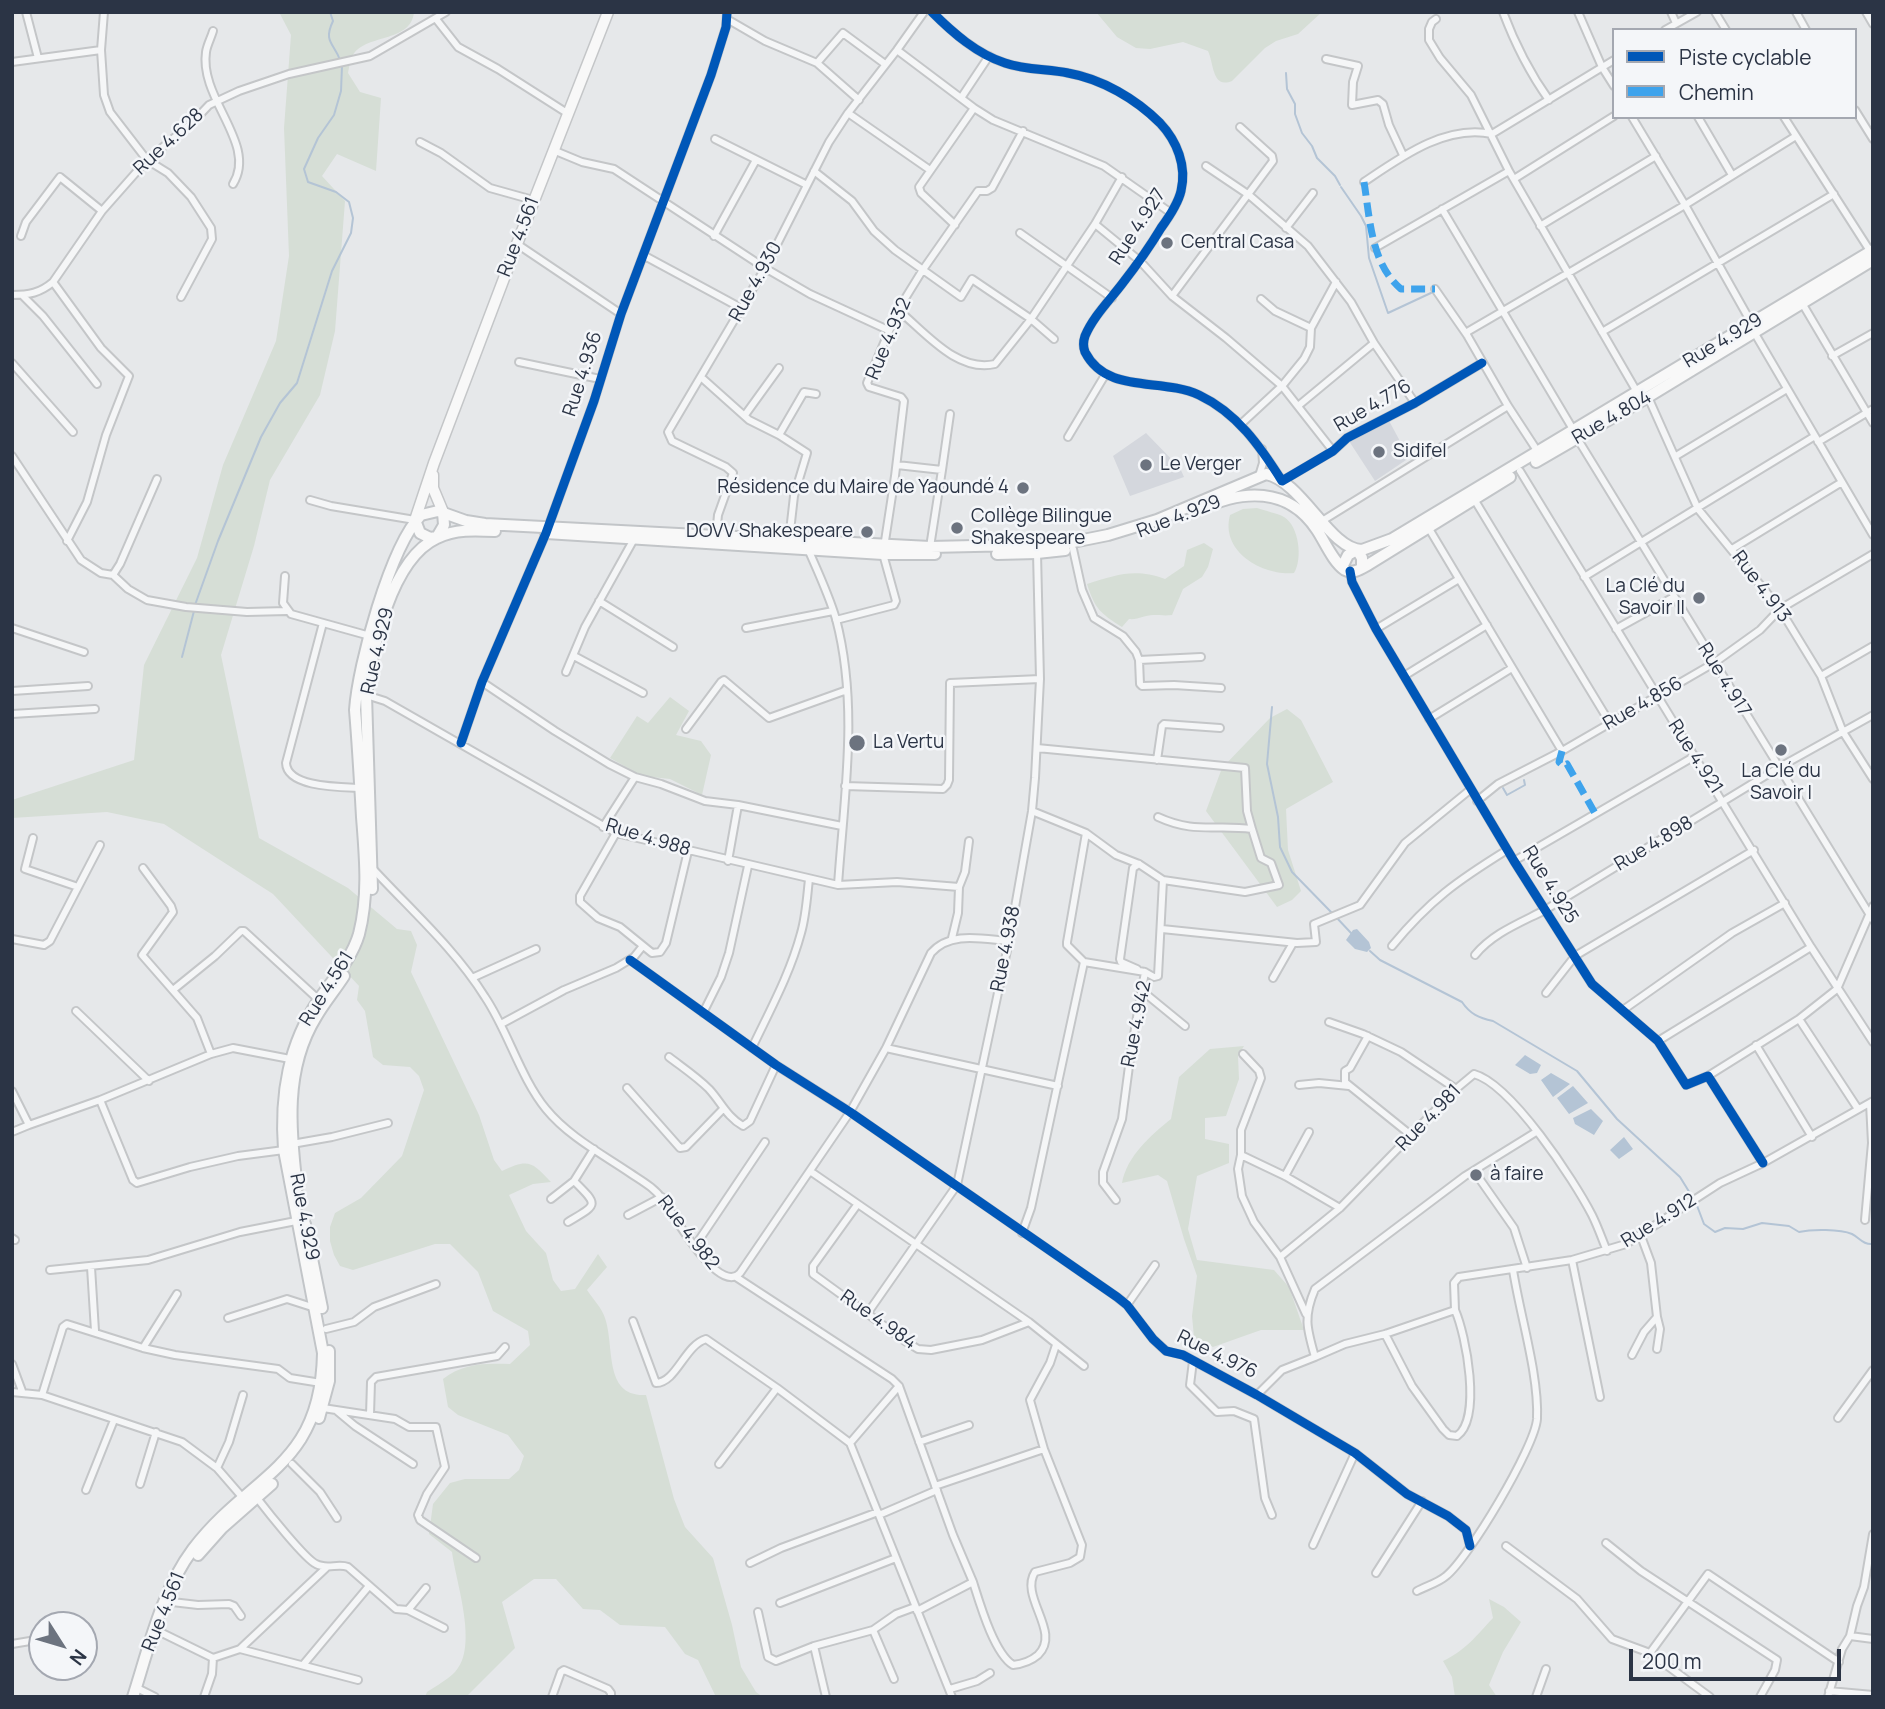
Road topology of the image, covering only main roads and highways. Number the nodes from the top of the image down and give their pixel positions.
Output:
1 (608, 12) edge
2 (1872, 254) edge
3 (1753, 328) junction
4 (1576, 434) junction
5 (433, 463) junction
6 (1259, 476) junction
7 (1282, 481) junction
8 (1266, 496) junction
9 (437, 511) junction
10 (415, 520) junction
11 (548, 530) junction
12 (437, 537) junction
13 (883, 549) junction
14 (1357, 550) junction
15 (1362, 568) junction
16 (1346, 569) junction
17 (288, 1147) junction
18 (138, 1695) edge

1 - 5 main road, Rue 4.561
2 - 3 main road, Rue 4.929
2 - 3 main road, Rue 4.804
3 - 4 main road, Rue 4.804
4 - 14 main road
4 - 15 main road, Rue 4.804
5 - 9 main road, Rue 4.561
5 - 10 main road, Rue 4.561
6 - 7 main road
6 - 8 main road
6 - 13 main road, Rue 4.929
7 - 8 main road
7 - 14 main road
8 - 13 main road, Rue 4.929
8 - 16 main road
9 - 10 main road
9 - 11 main road, Rue 4.929
9 - 12 main road
10 - 12 main road
10 - 17 main road, Rue 4.561
11 - 12 main road, Rue 4.929
11 - 13 main road, Rue 4.929
11 - 13 main road, Rue 4.929
12 - 17 main road, Rue 4.929
14 - 15 main road
14 - 16 main road
15 - 16 main road, Rue 4.804
17 - 18 main road, Rue 4.561
17 - 18 main road, Rue 4.929

